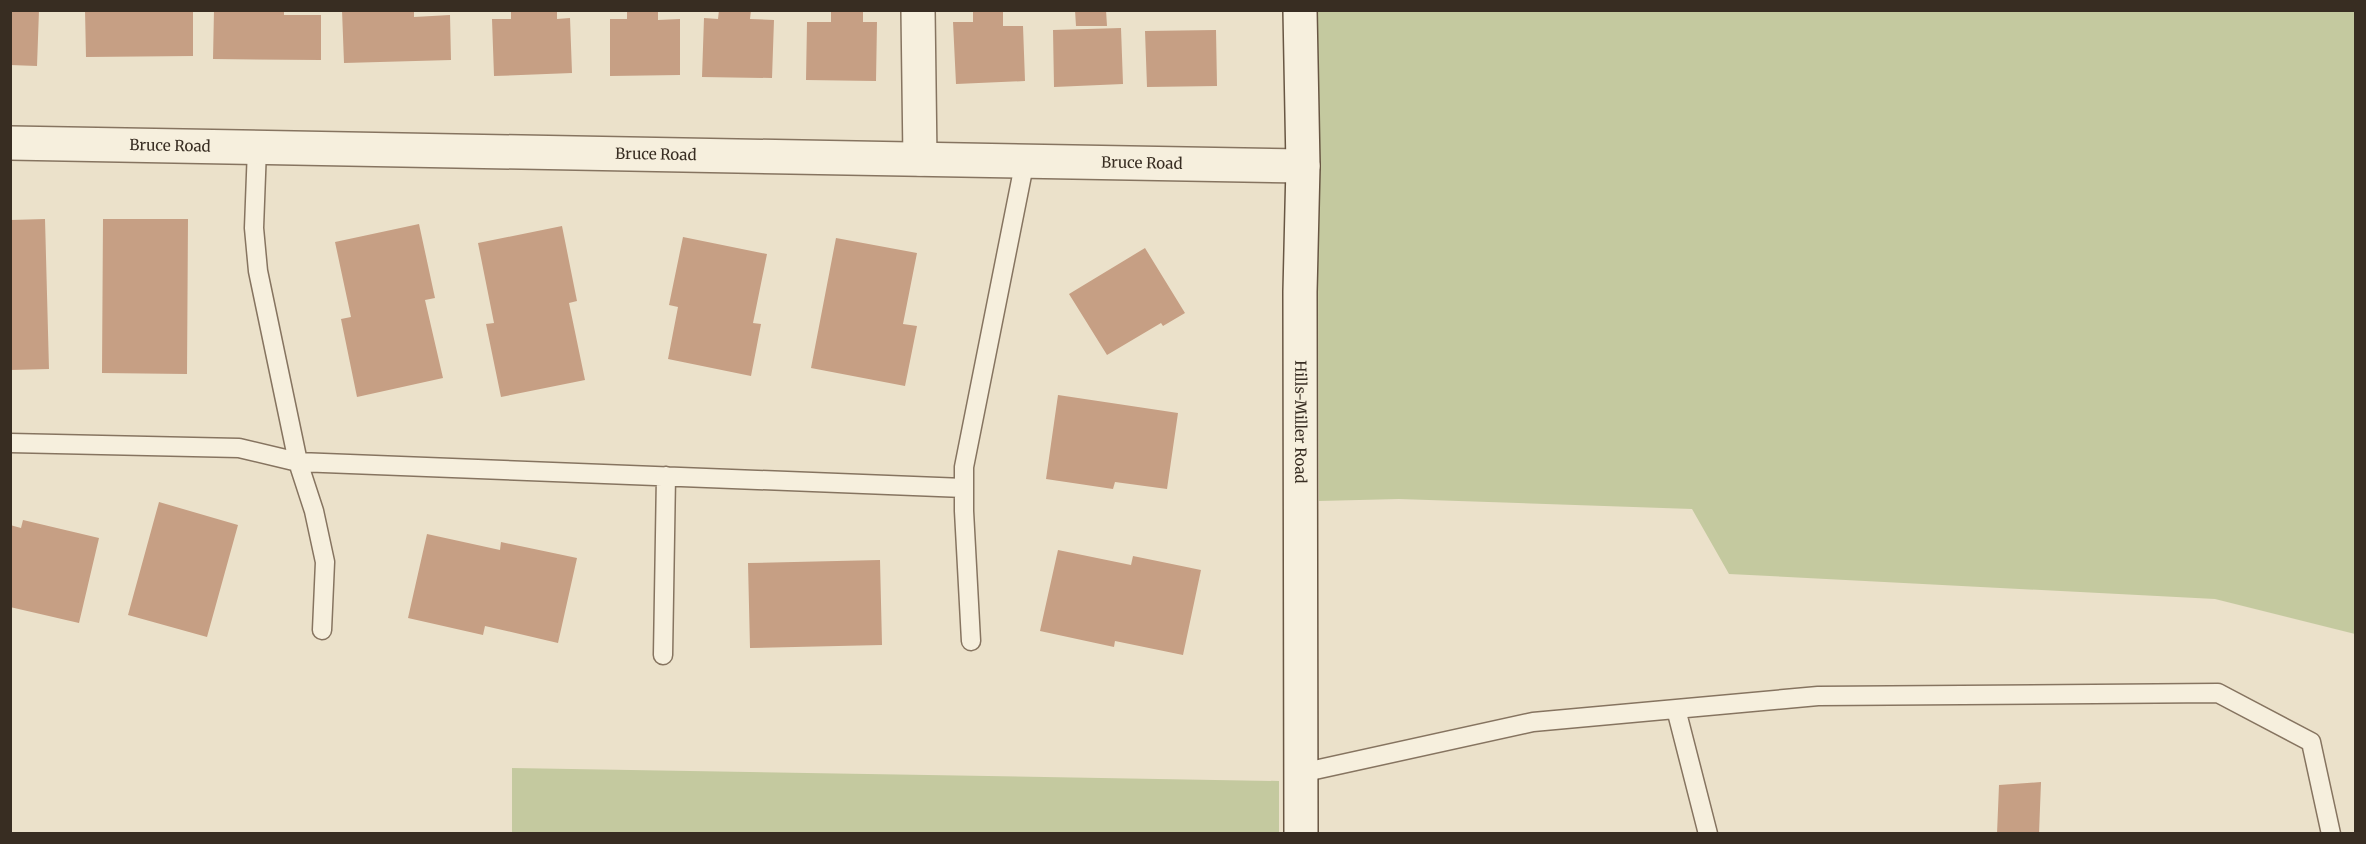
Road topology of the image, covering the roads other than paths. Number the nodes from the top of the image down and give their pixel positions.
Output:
1 (918, 10) edge
2 (1300, 10) edge
3 (10, 143) edge
4 (257, 148) junction
5 (920, 159) junction
6 (1025, 160) junction
7 (1302, 165) junction
8 (10, 443) edge
9 (298, 462) junction
10 (666, 476) junction
11 (964, 488) junction
12 (322, 630) dead end
13 (971, 641) dead end
14 (663, 655) dead end
15 (1676, 709) junction
16 (1302, 773) junction
17 (1301, 834) edge
18 (1708, 834) edge
19 (2331, 834) edge

1 - 5 street
2 - 7 street, Hills-Miller Road
3 - 4 street, Bruce Road
4 - 5 street, Bruce Road
4 - 9 lane
5 - 6 street, Bruce Road
6 - 7 street, Bruce Road
6 - 11 lane
7 - 16 street, Hills-Miller Road
8 - 9 lane
9 - 10 lane
9 - 12 lane
10 - 11 lane
10 - 14 lane
11 - 13 lane
15 - 16 lane
15 - 18 lane
15 - 19 lane
16 - 17 street, Hills-Miller Road

